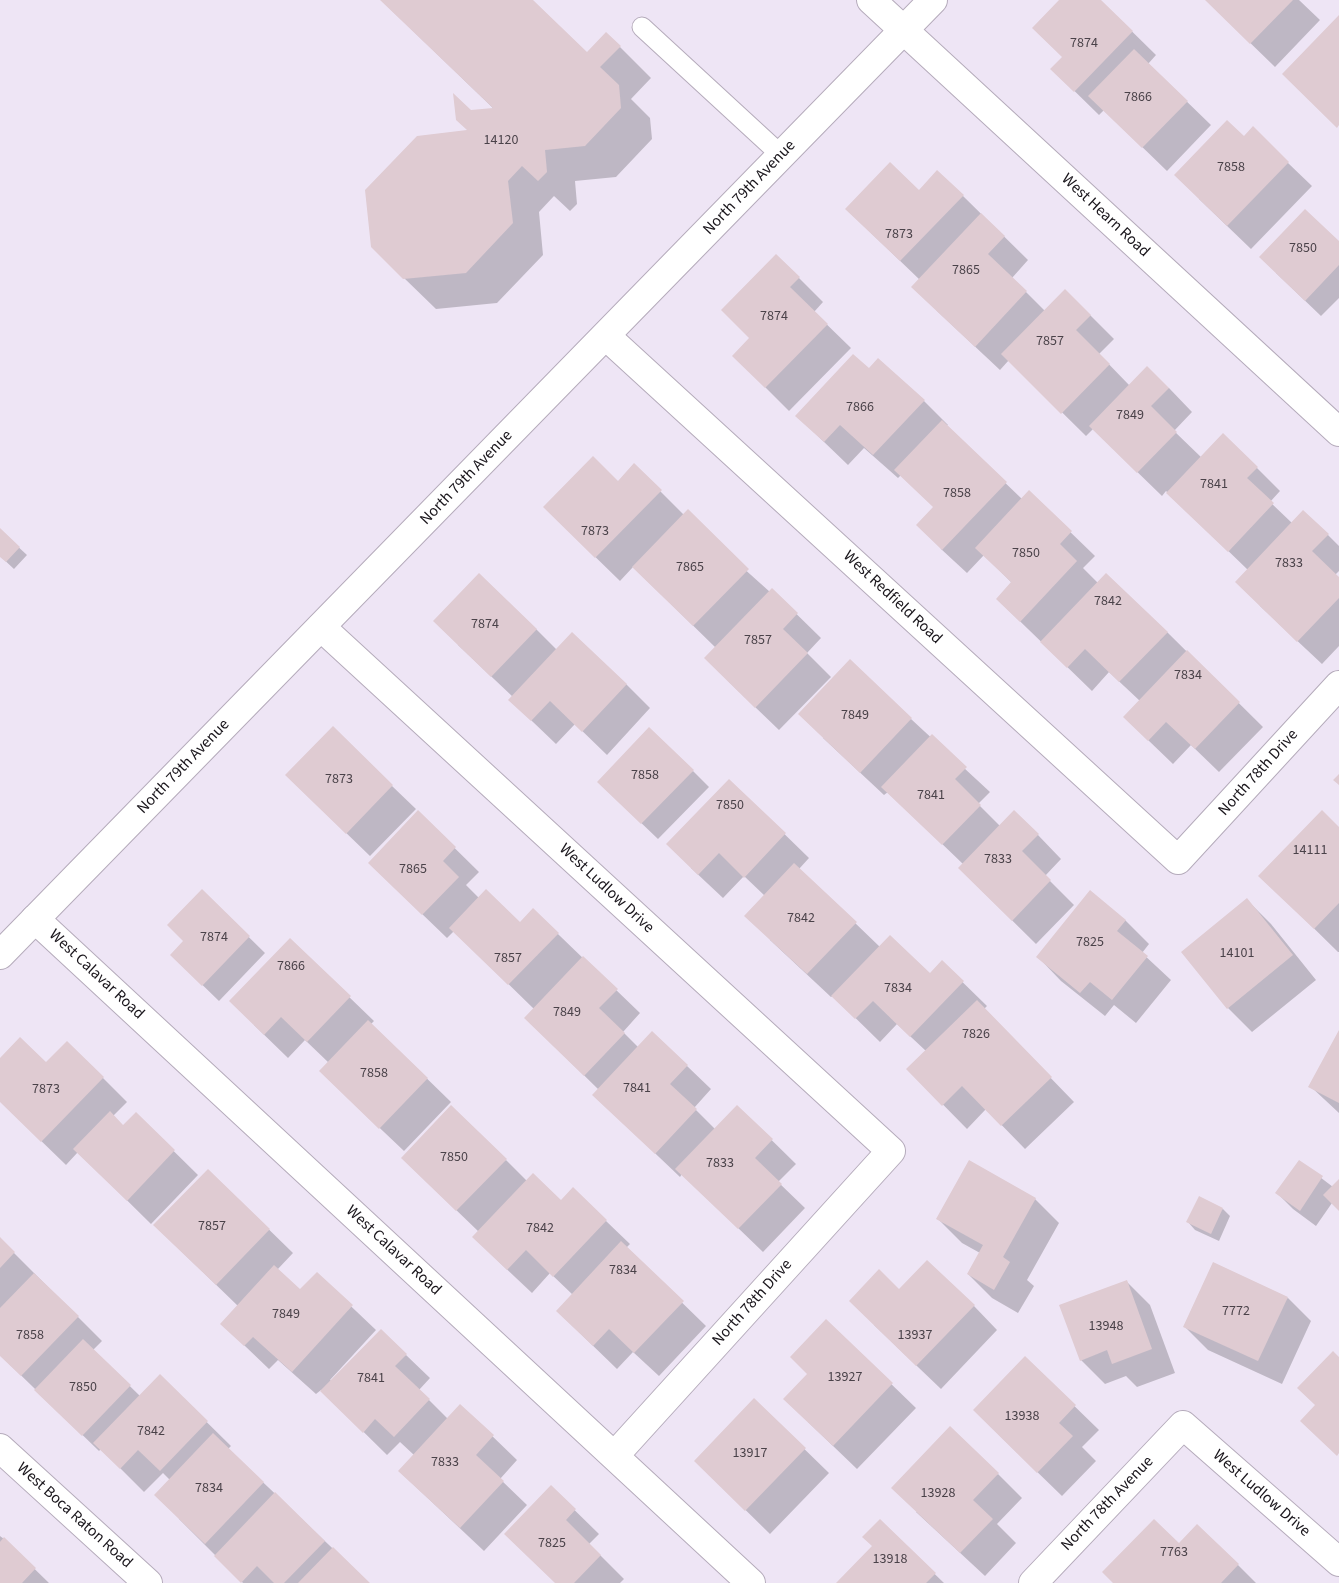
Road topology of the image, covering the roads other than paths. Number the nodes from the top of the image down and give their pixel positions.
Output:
1 (871, 0) edge
2 (933, 0) edge
3 (642, 26) dead end
4 (903, 31) junction
5 (781, 155) junction
6 (606, 336) junction
7 (1339, 432) edge
8 (321, 627) junction
9 (1339, 685) edge
10 (1178, 860) joint
11 (35, 919) junction
12 (0, 955) edge
13 (891, 1151) joint
14 (1183, 1425) joint
15 (0, 1448) edge
16 (615, 1455) junction
17 (1339, 1562) edge
18 (148, 1583) edge
19 (751, 1583) edge
20 (1033, 1583) edge

1 - 4 street, West Hearn Road
2 - 4 street, North 79th Avenue
3 - 5 lane
4 - 5 street, North 79th Avenue
4 - 7 street, West Hearn Road
5 - 6 street, North 79th Avenue
6 - 8 street, North 79th Avenue
6 - 10 street, West Redfield Road
8 - 11 street, North 79th Avenue
8 - 13 street, West Ludlow Drive
9 - 10 street, North 78th Drive
11 - 12 street, North 79th Avenue
11 - 16 street, West Calavar Road
13 - 16 street, North 78th Drive
14 - 17 street, West Ludlow Drive
14 - 20 street, North 78th Avenue
15 - 18 street, West Boca Raton Road
16 - 19 street, West Calavar Road

